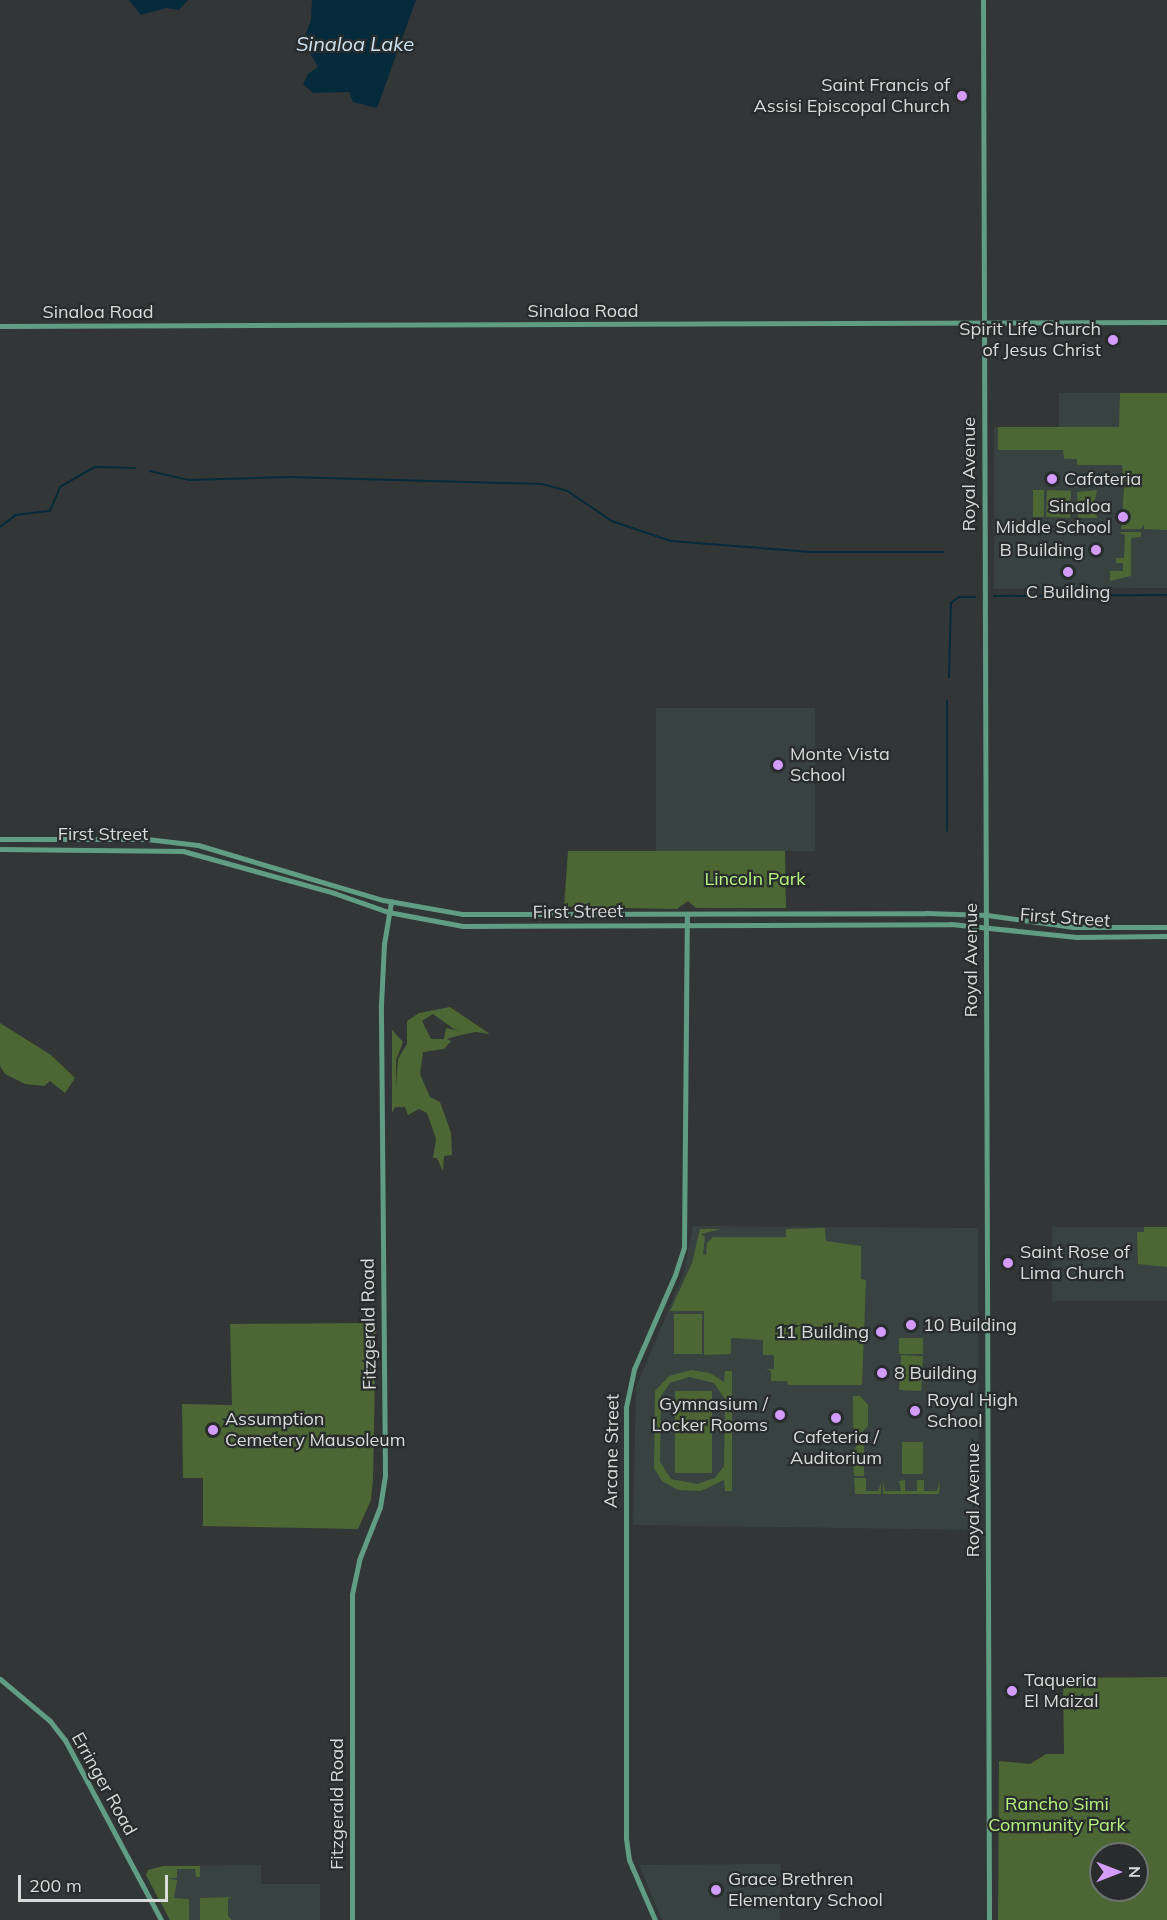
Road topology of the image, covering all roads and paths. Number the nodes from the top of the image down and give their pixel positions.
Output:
1 (983, 0) edge
2 (1167, 322) edge
3 (984, 323) junction
4 (0, 326) edge
5 (0, 839) edge
6 (0, 849) edge
7 (391, 902) junction
8 (388, 912) junction
9 (687, 915) junction
10 (987, 915) junction
11 (687, 926) junction
12 (986, 926) junction
13 (1167, 927) edge
14 (1167, 936) edge
15 (0, 1679) edge
16 (160, 1920) edge
17 (352, 1920) edge
18 (654, 1920) edge
19 (989, 1920) edge

1 - 3 main road, Royal Avenue
2 - 3 main road, Sinaloa Road
3 - 4 main road, Sinaloa Road
3 - 10 main road, Royal Avenue
5 - 7 main road, First Street
6 - 8 main road, First Street
7 - 8 main road, Fitzgerald Road
7 - 9 main road, First Street
8 - 11 main road, First Street
8 - 17 main road, Fitzgerald Road
9 - 10 main road, First Street
9 - 11 main road, Arcane Street
10 - 12 main road, Royal Avenue
10 - 13 main road, First Street
11 - 12 main road, First Street
11 - 18 main road, Arcane Street
12 - 14 main road, First Street
12 - 19 main road, Royal Avenue
15 - 16 main road, Erringer Road

